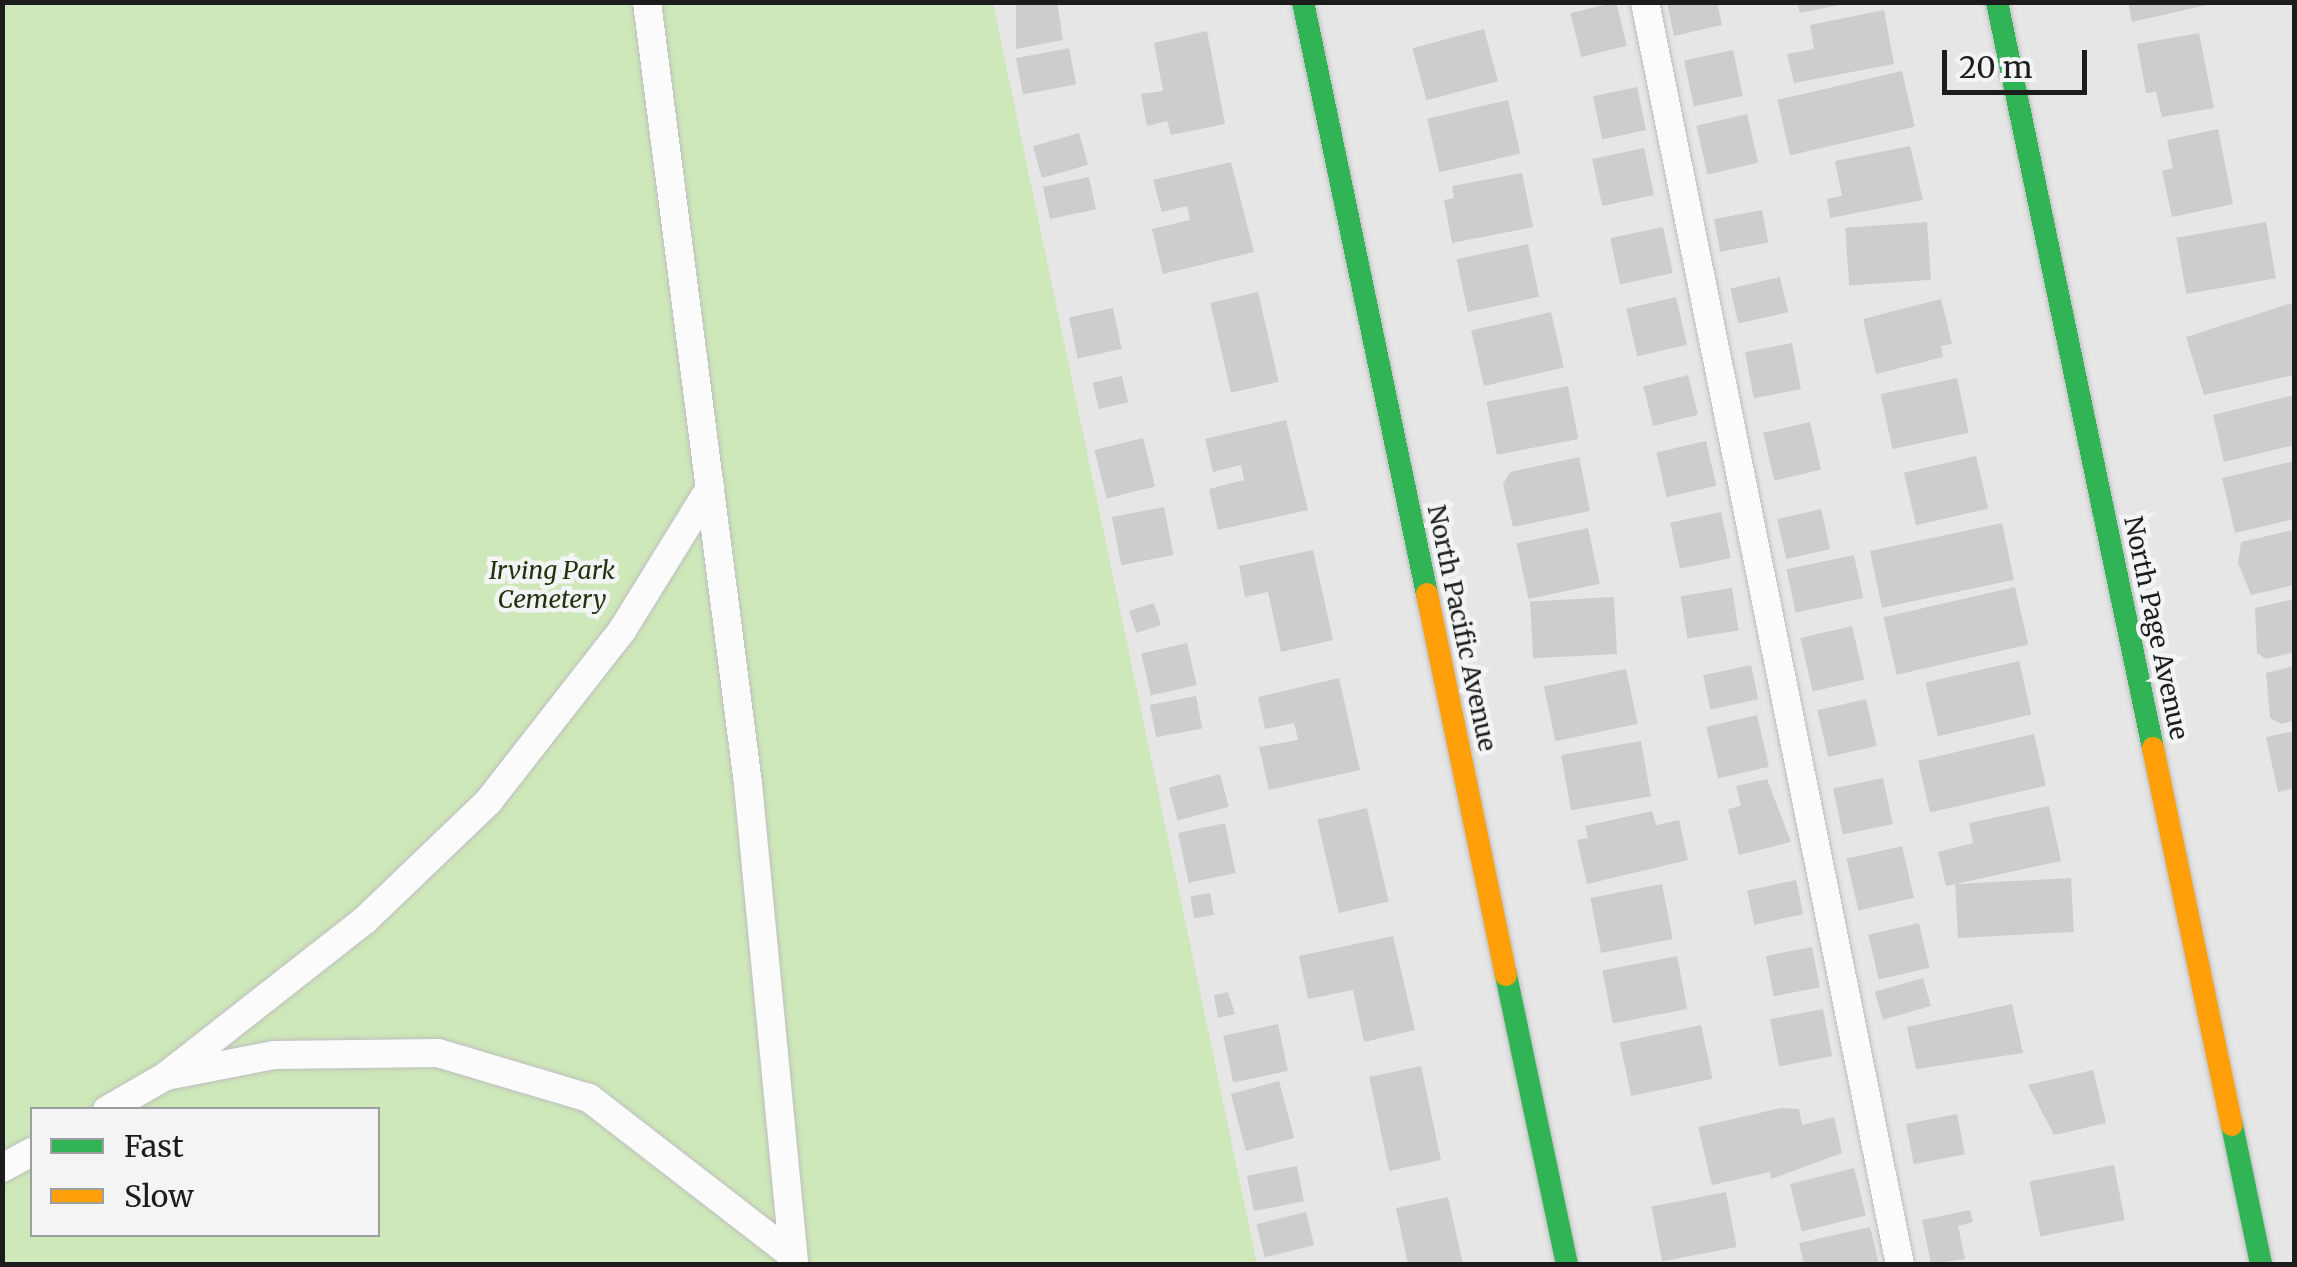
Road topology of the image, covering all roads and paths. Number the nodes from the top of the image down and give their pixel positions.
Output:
1 (647, 2) edge
2 (1303, 2) edge
3 (1645, 2) edge
4 (1997, 2) edge
5 (710, 488) junction
6 (166, 1076) junction
7 (112, 1107) edge
8 (30, 1153) edge
9 (2, 1168) edge
10 (793, 1260) edge
11 (1567, 1264) edge
12 (1900, 1264) edge
13 (2261, 1264) edge

1 - 5 lane
2 - 11 street, North Pacific Avenue
3 - 12 lane
4 - 13 street, North Page Avenue
5 - 6 lane
5 - 10 lane
6 - 7 lane
6 - 10 lane
8 - 9 lane

